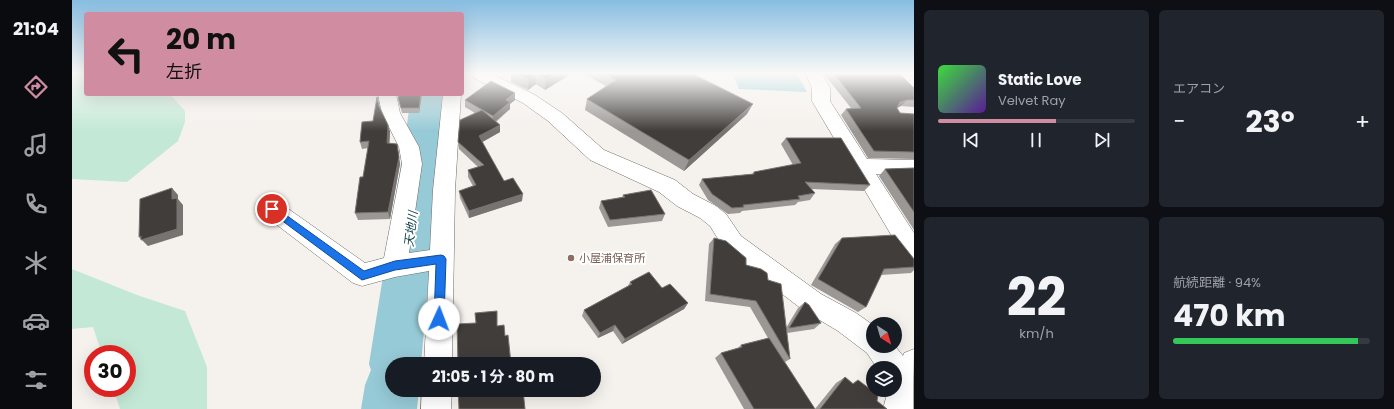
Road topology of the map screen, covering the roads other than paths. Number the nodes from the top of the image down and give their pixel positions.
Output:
1 (517, 93) edge
2 (821, 93) edge
3 (387, 96) edge
4 (452, 96) edge
5 (862, 166) junction
6 (914, 167) edge
7 (272, 209) dead end
8 (911, 242) edge
9 (441, 259) junction
10 (395, 266) junction
11 (866, 337) edge
12 (438, 357) edge
13 (914, 364) edge
14 (902, 385) edge
15 (437, 397) edge
16 (436, 409) edge

1 - 11 street
2 - 5 street
3 - 10 street
4 - 9 street
5 - 6 street
5 - 8 street
7 - 10 street
9 - 10 street
9 - 12 street
13 - 14 street
15 - 16 street

